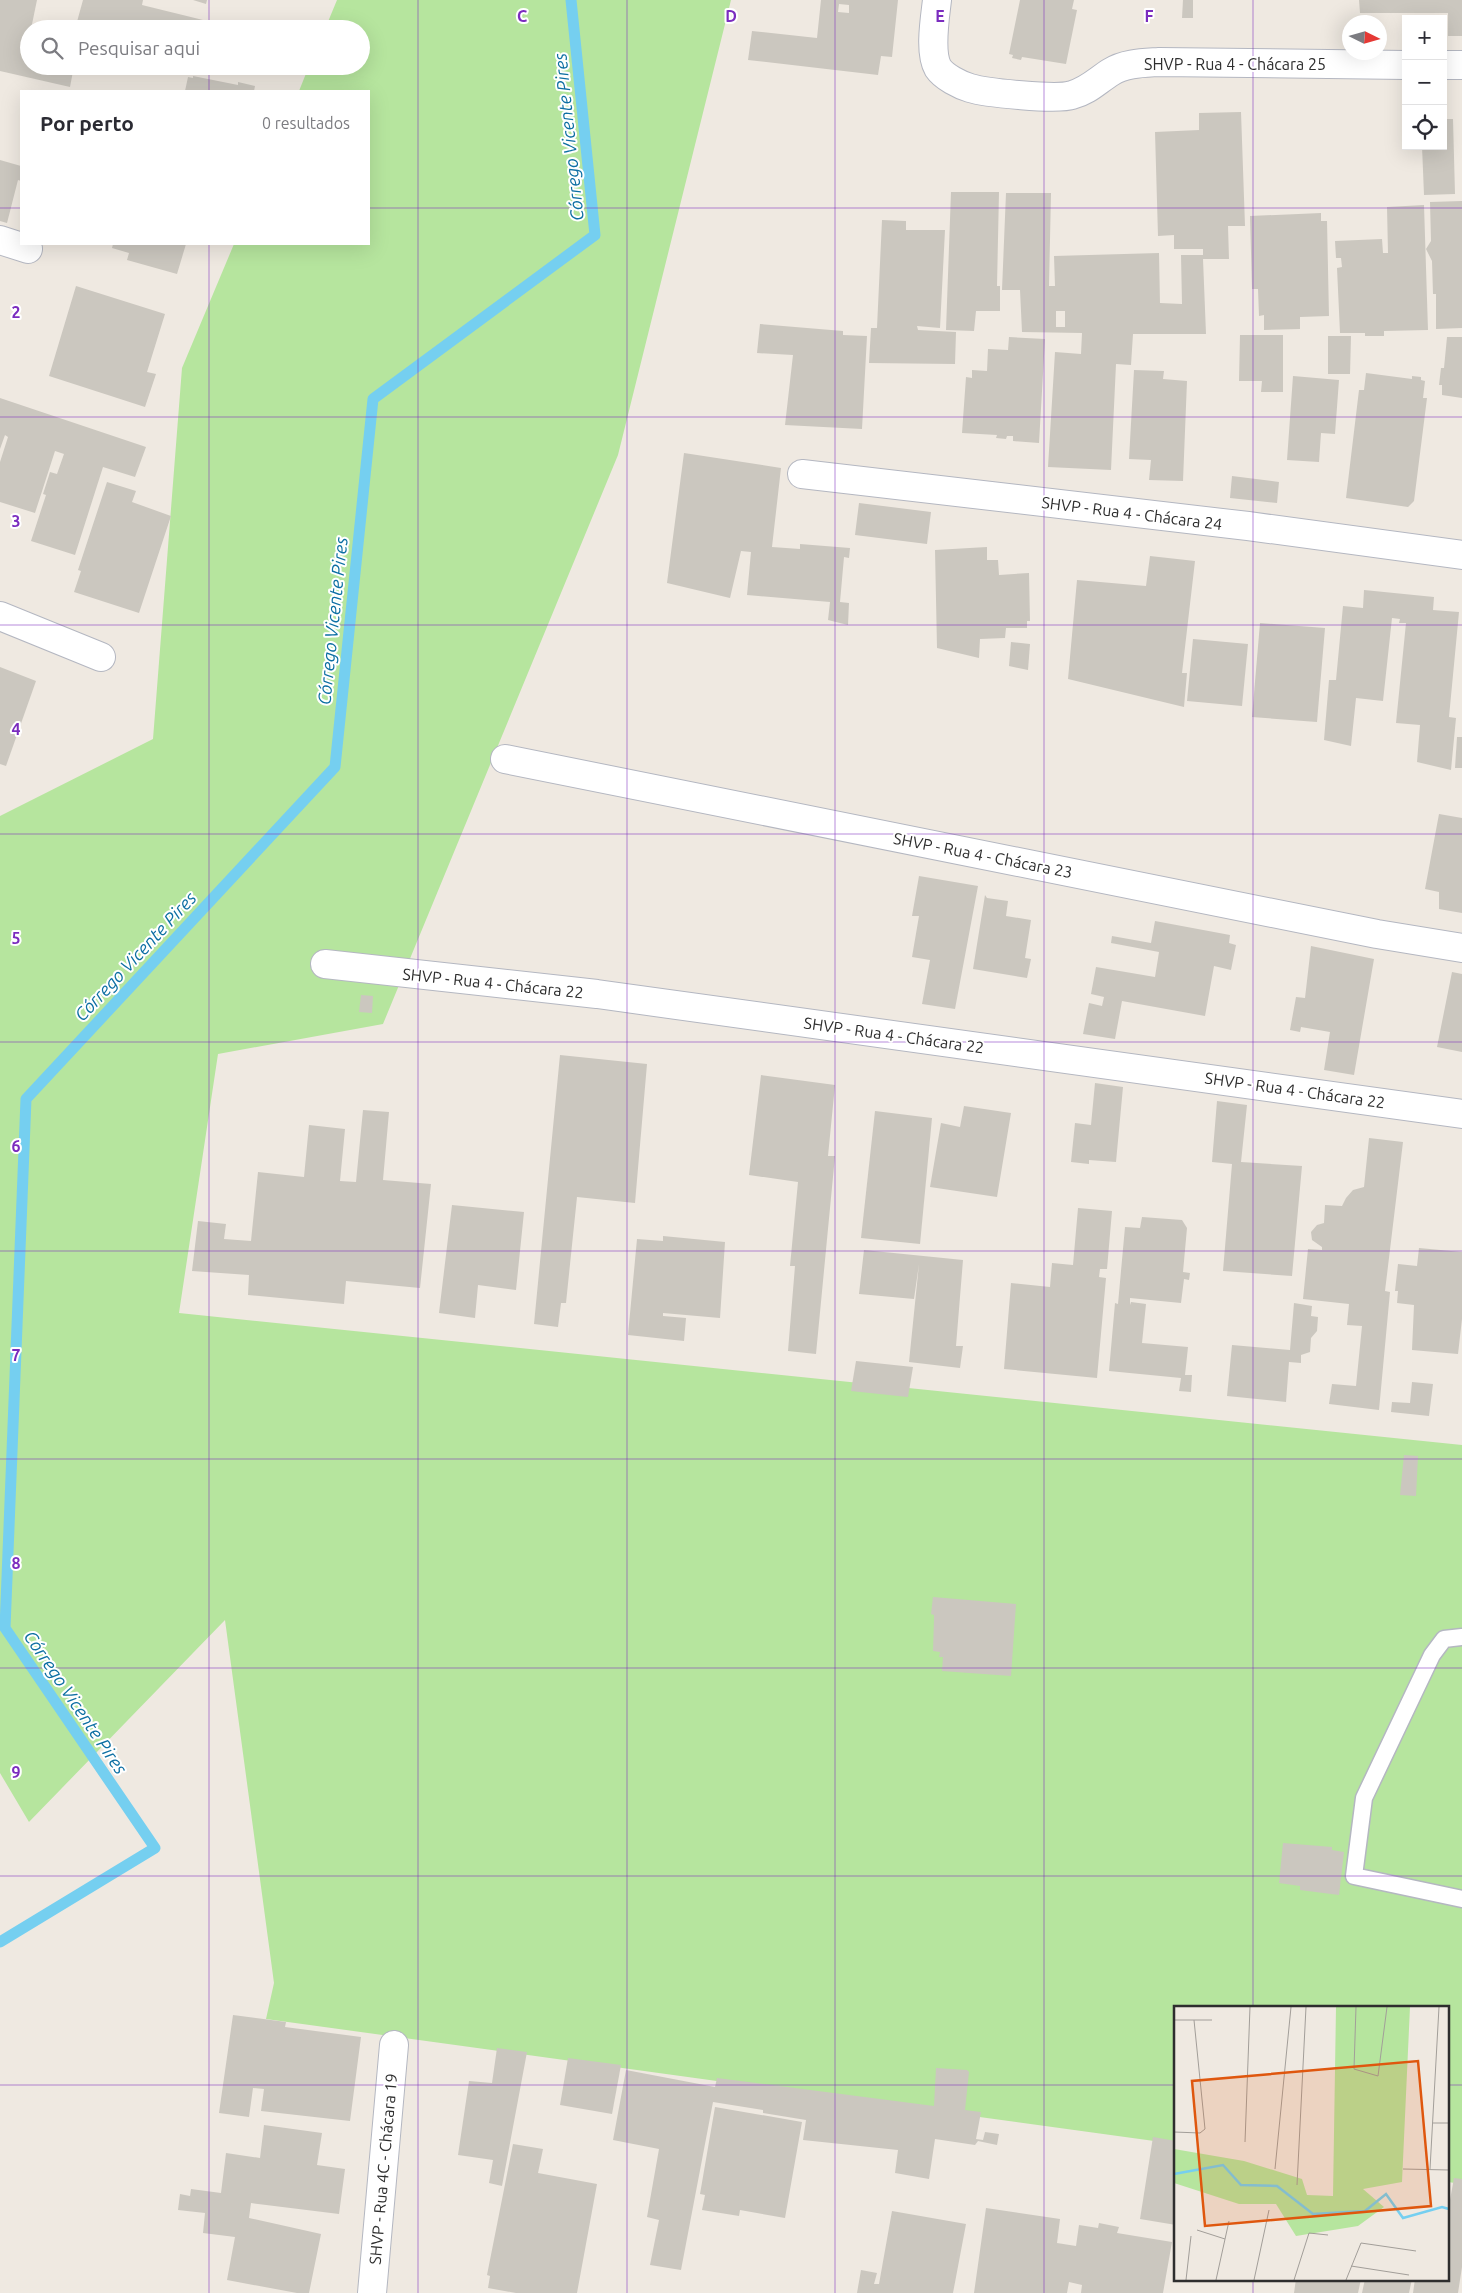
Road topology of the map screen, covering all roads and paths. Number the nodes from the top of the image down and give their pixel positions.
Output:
1 (937, 0) edge
2 (1402, 65) edge
3 (1447, 65) edge
4 (1462, 65) edge
5 (0, 240) edge
6 (28, 249) dead end
7 (802, 474) dead end
8 (1462, 555) edge
9 (0, 616) edge
10 (101, 657) dead end
11 (505, 759) dead end
12 (1462, 948) edge
13 (325, 964) dead end
14 (1462, 1114) edge
15 (1462, 1637) edge
16 (1462, 1899) edge
17 (394, 2045) dead end
18 (372, 2293) edge

1 - 2 street, SHVP - Rua 4 - Chácara 25
3 - 4 street
5 - 6 street
7 - 8 street, SHVP - Rua 4 - Chácara 24
9 - 10 street
11 - 12 street, SHVP - Rua 4 - Chácara 23
13 - 14 street, SHVP - Rua 4 - Chácara 22
15 - 16 lane
17 - 18 street, SHVP - Rua 4C - Chácara 19

